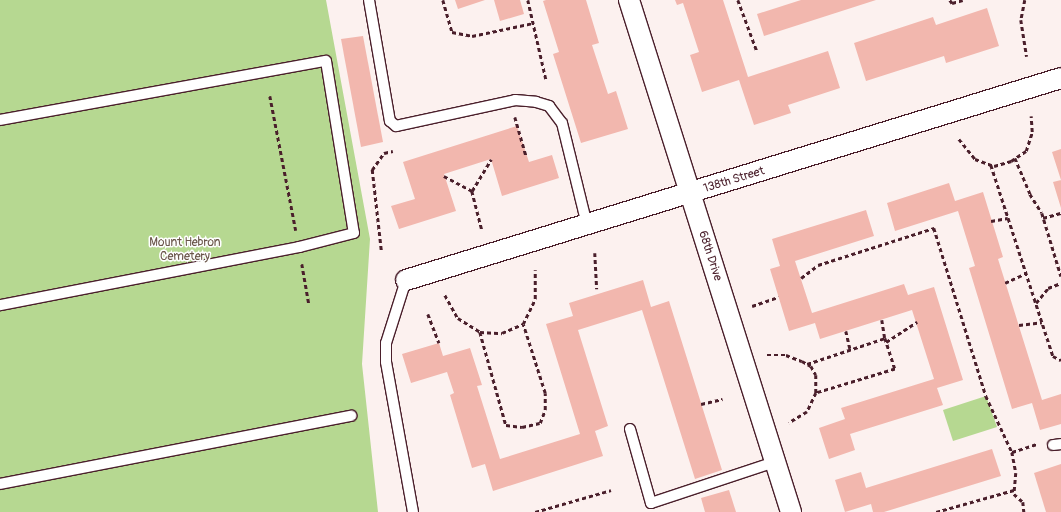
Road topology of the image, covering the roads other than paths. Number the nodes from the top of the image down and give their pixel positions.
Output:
1 (369, 0) edge
2 (629, 0) edge
3 (1061, 78) edge
4 (0, 120) edge
5 (690, 193) junction
6 (587, 225) junction
7 (406, 280) joint
8 (0, 305) edge
9 (351, 416) dead end
10 (630, 429) dead end
11 (775, 462) junction
12 (0, 484) edge
13 (413, 512) edge
14 (791, 512) edge

1 - 6 lane
2 - 5 street, 68th Drive
3 - 5 street, 138th Street
4 - 8 lane
5 - 6 street, 138th Street
5 - 11 street, 68th Drive
6 - 7 street, 138th Street
7 - 13 lane
9 - 12 lane
10 - 11 lane
11 - 14 street, 68th Drive

